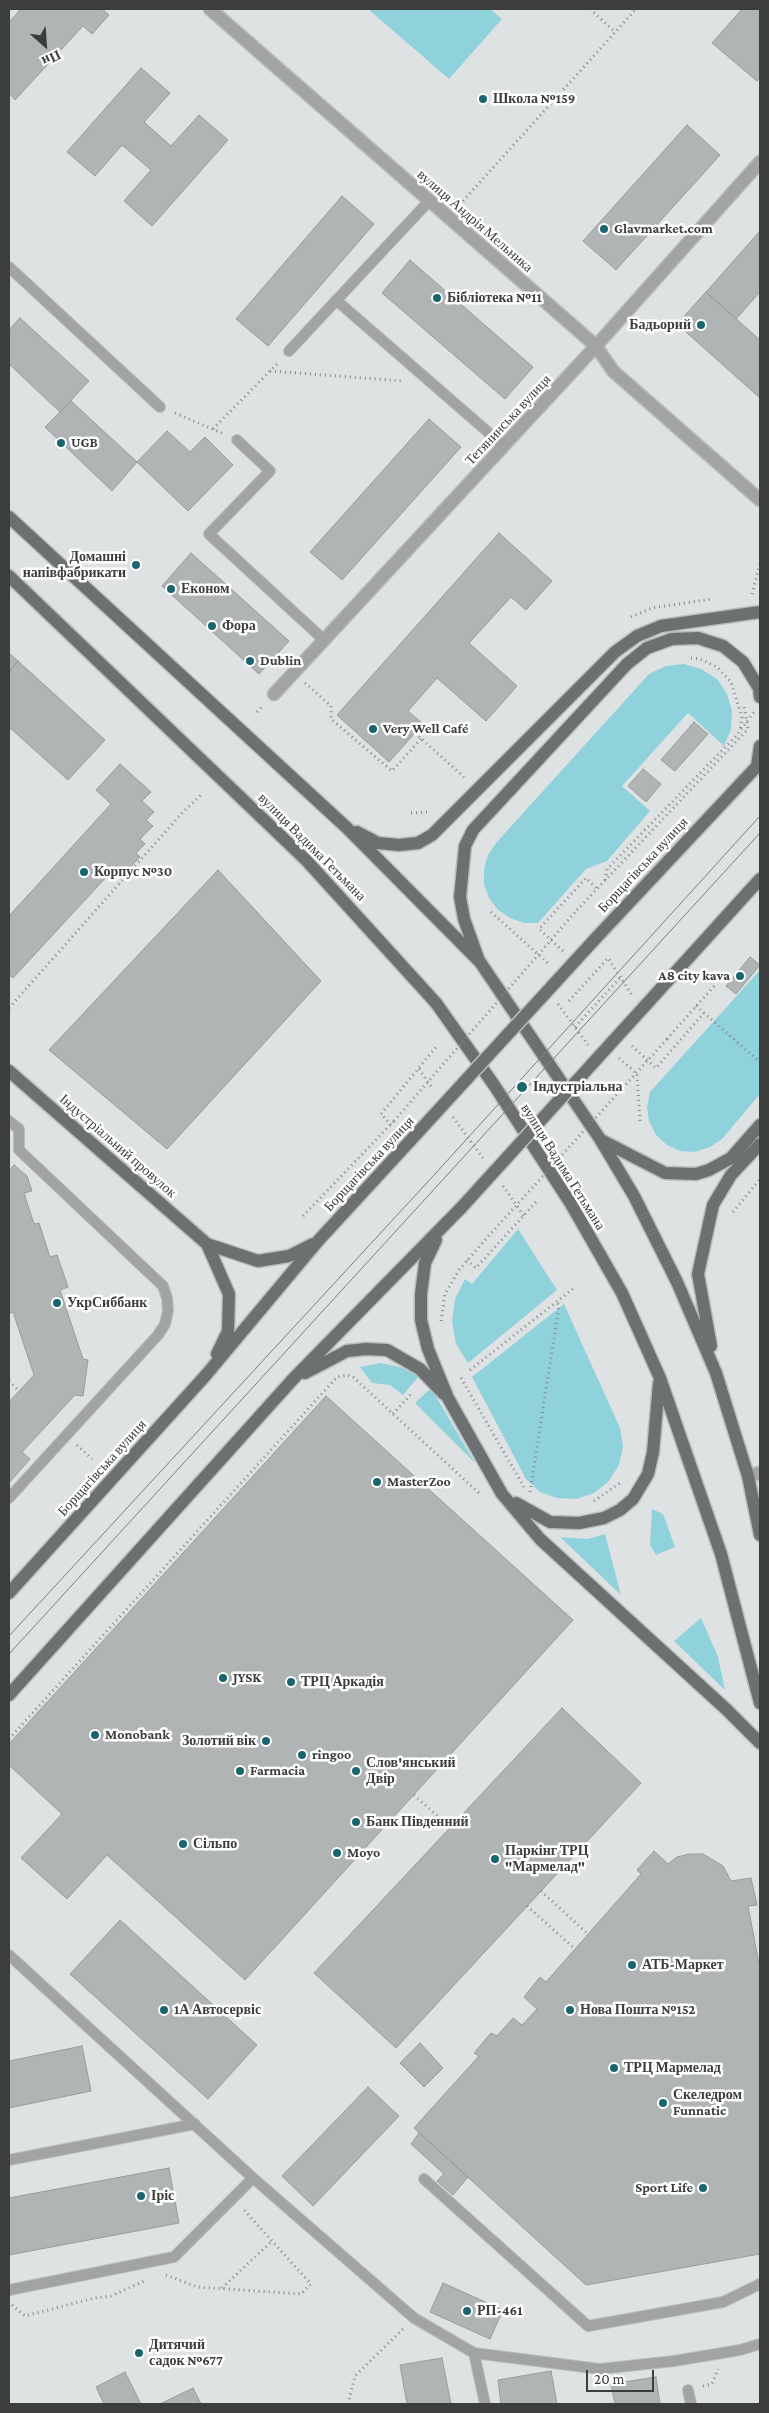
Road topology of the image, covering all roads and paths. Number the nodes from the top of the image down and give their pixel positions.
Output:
1 (210, 9) edge
2 (590, 9) edge
3 (636, 9) edge
4 (615, 32) junction
5 (760, 162) edge
6 (429, 201) junction
7 (463, 201) dead end
8 (9, 267) edge
9 (336, 300) junction
10 (596, 346) junction
11 (288, 351) joint
12 (270, 371) junction
13 (431, 383) junction
14 (160, 406) joint
15 (213, 430) junction
16 (237, 440) joint
17 (504, 446) junction
18 (760, 500) edge
19 (9, 516) edge
20 (760, 564) edge
21 (9, 576) edge
22 (752, 594) dead end
23 (760, 612) edge
24 (324, 640) junction
25 (689, 652) dead end
26 (682, 656) dead end
27 (294, 672) junction
28 (738, 689) dead end
29 (274, 694) dead end
30 (742, 698) dead end
31 (758, 703) edge
32 (747, 722) junction
33 (740, 731) junction
34 (415, 733) dead end
35 (421, 739) junction
36 (760, 746) edge
37 (759, 764) edge
38 (470, 783) dead end
39 (201, 795) dead end
40 (346, 827) junction
41 (760, 879) edge
42 (605, 880) junction
43 (597, 888) junction
44 (760, 889) edge
45 (732, 910) junction
46 (491, 912) dead end
47 (564, 952) dead end
48 (480, 962) junction
49 (551, 966) dead end
50 (621, 977) junction
51 (715, 985) dead end
52 (633, 994) dead end
53 (554, 1000) dead end
54 (569, 1001) dead end
55 (696, 1006) junction
56 (9, 1008) edge
57 (704, 1013) junction
58 (575, 1027) junction
59 (630, 1045) dead end
60 (436, 1047) dead end
61 (591, 1049) dead end
62 (613, 1052) dead end
63 (760, 1062) edge
64 (419, 1068) junction
65 (9, 1072) edge
66 (435, 1092) dead end
67 (452, 1115) dead end
68 (9, 1121) edge
69 (640, 1121) dead end
70 (390, 1125) junction
71 (760, 1126) edge
72 (600, 1139) junction
73 (760, 1144) edge
74 (485, 1162) dead end
75 (760, 1179) edge
76 (502, 1185) dead end
77 (536, 1202) dead end
78 (733, 1212) dead end
79 (302, 1216) dead end
80 (524, 1216) junction
81 (439, 1231) junction
82 (318, 1241) junction
83 (206, 1244) junction
84 (467, 1260) junction
85 (574, 1288) dead end
86 (557, 1302) junction
87 (440, 1322) dead end
88 (470, 1370) dead end
89 (716, 1373) junction
90 (206, 1375) junction
91 (326, 1375) dead end
92 (460, 1376) dead end
93 (294, 1378) junction
94 (660, 1378) junction
95 (9, 1381) edge
96 (333, 1381) junction
97 (361, 1384) dead end
98 (18, 1391) dead end
99 (411, 1394) dead end
100 (448, 1398) junction
101 (393, 1414) dead end
102 (754, 1475) edge
103 (623, 1479) dead end
104 (530, 1493) junction
105 (502, 1494) junction
106 (535, 1496) dead end
107 (9, 1498) edge
108 (587, 1503) dead end
109 (760, 1535) edge
110 (9, 1593) edge
111 (9, 1695) edge
112 (760, 1703) edge
113 (9, 1739) edge
114 (760, 1743) edge
115 (414, 1795) dead end
116 (450, 1827) dead end
117 (541, 1892) dead end
118 (527, 1906) dead end
119 (588, 1934) dead end
120 (575, 1950) dead end
121 (9, 1955) edge
122 (195, 2124) junction
123 (9, 2160) edge
124 (253, 2178) junction
125 (424, 2179) dead end
126 (233, 2198) junction
127 (272, 2241) junction
128 (157, 2277) dead end
129 (148, 2280) dead end
130 (760, 2284) edge
131 (222, 2289) junction
132 (9, 2290) edge
133 (101, 2291) dead end
134 (102, 2297) junction
135 (10, 2303) dead end
136 (414, 2318) junction
137 (760, 2344) edge
138 (474, 2353) junction
139 (688, 2390) dead end
140 (348, 2404) edge
141 (485, 2404) edge
142 (691, 2404) edge

1 - 6 street, вулиця Андрія Мельника
2 - 4 path
3 - 4 path
4 - 7 path
5 - 10 street, Тетянинська вулиця
6 - 9 lane
6 - 10 street, вулиця Андрія Мельника
8 - 14 lane
9 - 11 lane
9 - 13 lane
10 - 17 street, Тетянинська вулиця
10 - 18 street, вулиця Андрія Мельника
11 - 12 path
12 - 13 path
12 - 15 path
13 - 17 lane
14 - 15 path
15 - 16 path
16 - 24 lane
17 - 24 street, Тетянинська вулиця
19 - 40 main road
20 - 22 path
21 - 94 main road, вулиця Вадима Гетьмана
23 - 40 main road
24 - 27 street, Тетянинська вулиця
25 - 28 path
26 - 33 path
27 - 29 street, Тетянинська вулиця
27 - 35 path
30 - 32 path
31 - 32 path
31 - 48 main road
32 - 33 path
32 - 42 path
33 - 42 path
34 - 35 path
35 - 38 path
36 - 37 main road
37 - 82 main road, Борщагівська вулиця, bridge
39 - 56 path
40 - 48 main road
41 - 45 main road
42 - 43 path
43 - 47 path
43 - 70 path, bridge
44 - 45 main road
45 - 81 main road, bridge
46 - 49 path
48 - 72 main road
50 - 52 path
50 - 54 path
50 - 58 path
51 - 55 path
53 - 58 path
55 - 57 path
55 - 84 path, bridge
57 - 59 path
57 - 63 path
58 - 61 path
60 - 64 path
62 - 69 path
64 - 66 path
64 - 70 path
65 - 83 main road, Індустріальний провулок
67 - 74 path
68 - 107 lane
70 - 79 path
71 - 72 main road
72 - 89 main road
73 - 89 main road
75 - 78 path
76 - 80 path
77 - 80 path
80 - 84 path
81 - 93 main road
81 - 100 main road
82 - 83 main road, Індустріальний провулок
82 - 90 main road, Борщагівська вулиця
83 - 90 main road, Індустріальний провулок
84 - 87 path
85 - 86 path
86 - 88 path
86 - 104 path
89 - 102 main road
90 - 110 main road, Борщагівська вулиця
91 - 96 path
92 - 104 path
93 - 100 main road
93 - 111 main road
94 - 105 main road
94 - 112 main road, вулиця Вадима Гетьмана
95 - 98 path
96 - 97 path
96 - 113 path
99 - 101 path
100 - 105 main road
102 - 109 main road
103 - 108 path
104 - 106 path
105 - 114 main road
115 - 116 path
117 - 119 path
118 - 120 path
121 - 122 lane
122 - 123 lane
122 - 124 lane
124 - 126 lane
124 - 136 lane
125 - 130 lane
126 - 127 path
126 - 132 lane
127 - 131 path
127 - 131 path
128 - 131 path
129 - 134 path
133 - 134 path
134 - 135 path
136 - 138 lane
136 - 140 path
137 - 138 lane
138 - 141 lane
139 - 142 lane

